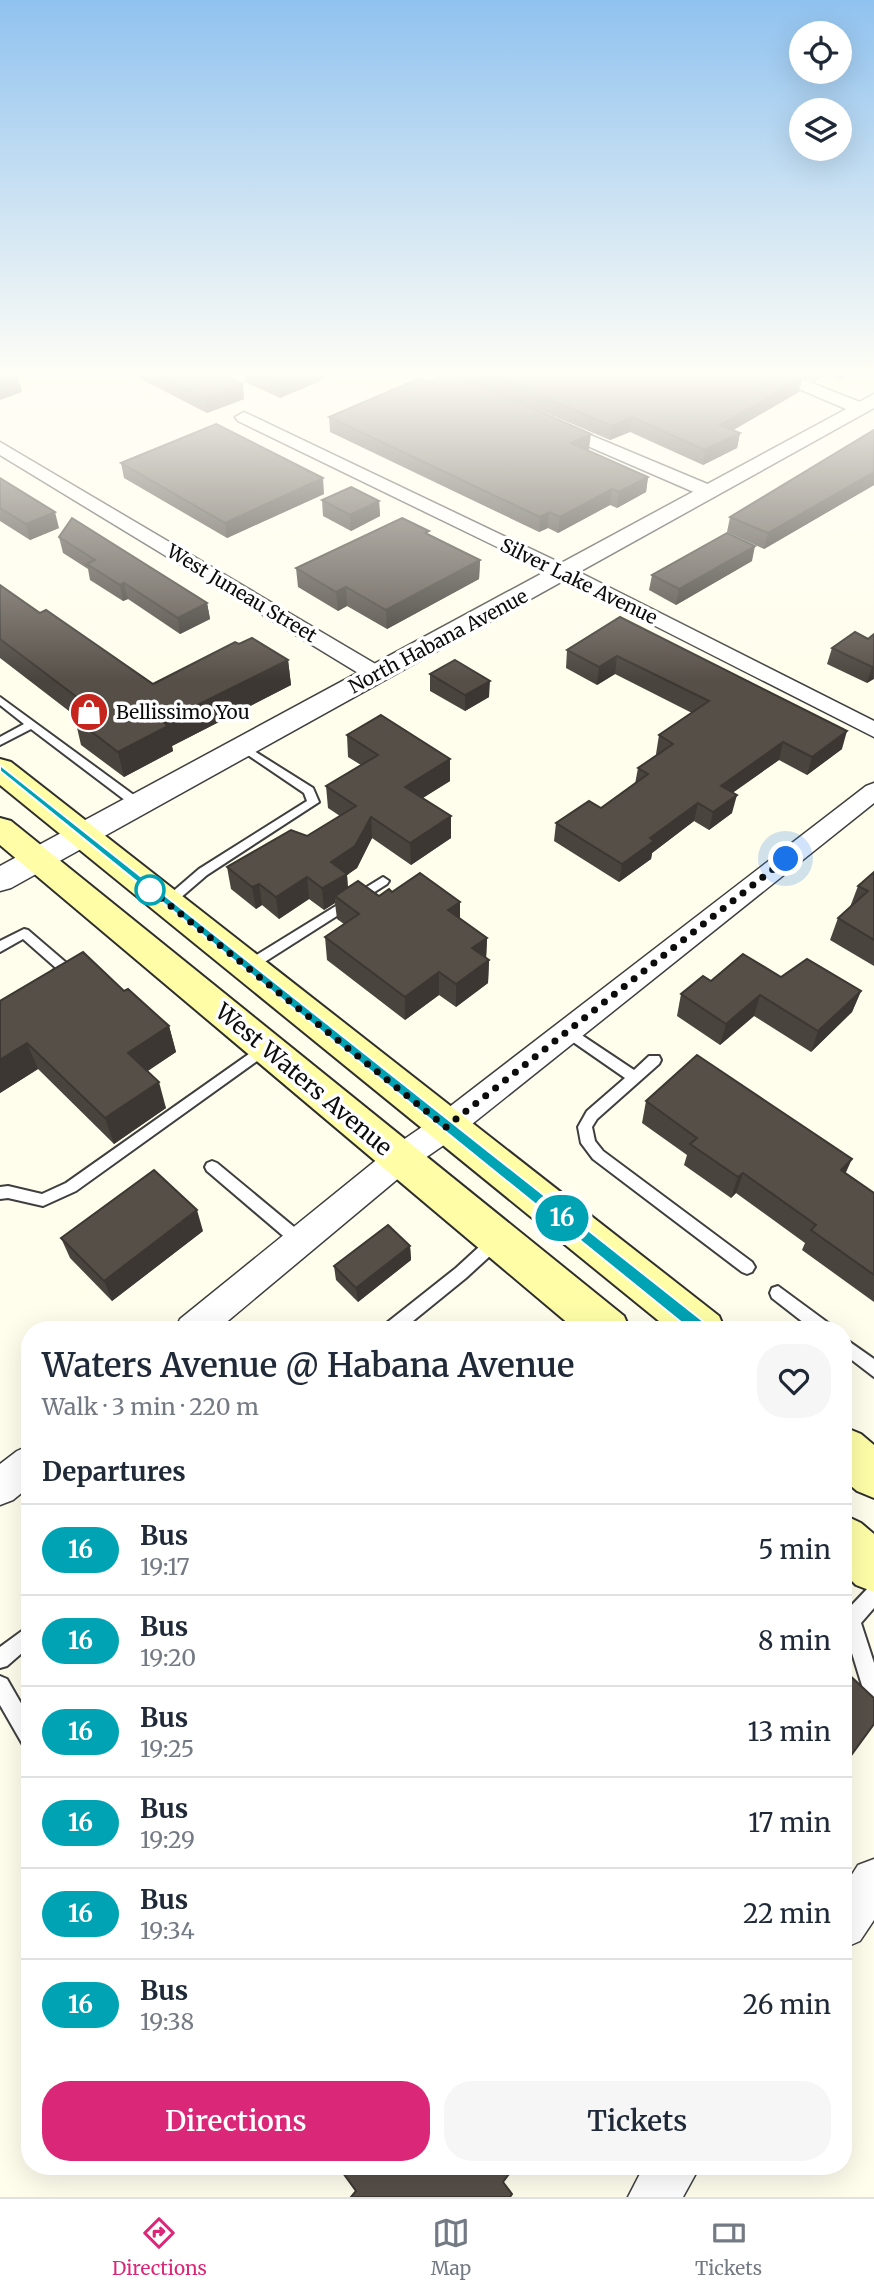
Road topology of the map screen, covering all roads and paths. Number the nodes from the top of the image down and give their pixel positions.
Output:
1 (47, 476) edge
2 (365, 476) edge
3 (672, 476) edge
4 (739, 476) edge
5 (710, 492) junction
6 (564, 572) junction
7 (376, 674) junction
8 (0, 700) edge
9 (31, 724) junction
10 (874, 730) edge
11 (0, 742) edge
12 (243, 747) junction
13 (0, 769) edge
14 (874, 791) edge
15 (138, 804) junction
16 (0, 828) edge
17 (81, 834) junction
18 (38, 859) junction
19 (0, 880) edge
20 (383, 881) dead end
21 (167, 903) junction
22 (0, 947) edge
23 (247, 967) junction
24 (43, 983) edge
25 (568, 1031) junction
26 (266, 1047) junction
27 (654, 1060) dead end
28 (634, 1077) junction
29 (446, 1127) junction
30 (401, 1158) junction
31 (212, 1167) dead end
32 (0, 1193) edge
33 (498, 1239) junction
34 (300, 1241) junction
35 (747, 1267) dead end
36 (778, 1293) dead end
37 (203, 1321) edge
38 (401, 1321) edge
39 (591, 1321) edge
40 (692, 1321) edge
41 (814, 1321) edge
42 (852, 1351) edge
43 (874, 1369) edge
44 (852, 1457) edge
45 (21, 1470) edge
46 (874, 1475) edge
47 (0, 1488) edge
48 (852, 1547) edge
49 (874, 1567) edge
50 (874, 1594) edge
51 (852, 1614) edge
52 (852, 1629) edge
53 (21, 1642) edge
54 (0, 1659) edge
55 (0, 1686) edge
56 (874, 1692) edge
57 (21, 1722) edge
58 (874, 1881) edge
59 (852, 1913) edge
60 (669, 2175) edge
61 (653, 2197) edge

1 - 7 street, West Juneau Street
2 - 6 street, Silver Lake Avenue
3 - 5 street
4 - 5 street, North Habana Avenue
5 - 6 street, North Habana Avenue
6 - 7 street, North Habana Avenue
6 - 10 street, Silver Lake Avenue
7 - 12 street, North Habana Avenue
8 - 9 lane
9 - 11 lane
9 - 15 lane
12 - 15 street, North Habana Avenue
12 - 21 lane
13 - 17 main road
14 - 25 street
15 - 17 street, North Habana Avenue
16 - 18 main road, West Waters Avenue
17 - 18 street, North Habana Avenue
17 - 21 main road
18 - 19 street, North Habana Avenue
18 - 26 main road, West Waters Avenue
20 - 23 lane
21 - 23 main road
22 - 24 lane
23 - 29 main road
25 - 28 lane
25 - 29 street
26 - 30 main road, West Waters Avenue
26 - 32 lane
27 - 28 lane
28 - 35 lane
29 - 30 street
29 - 40 main road
30 - 33 main road, West Waters Avenue
30 - 34 street
31 - 34 lane
33 - 38 lane
33 - 39 main road, West Waters Avenue
34 - 37 street
36 - 41 lane
42 - 43 lane
44 - 46 main road
45 - 47 street
48 - 49 main road
50 - 51 lane
52 - 56 lane
53 - 54 lane
55 - 57 lane
58 - 59 street
60 - 61 street

